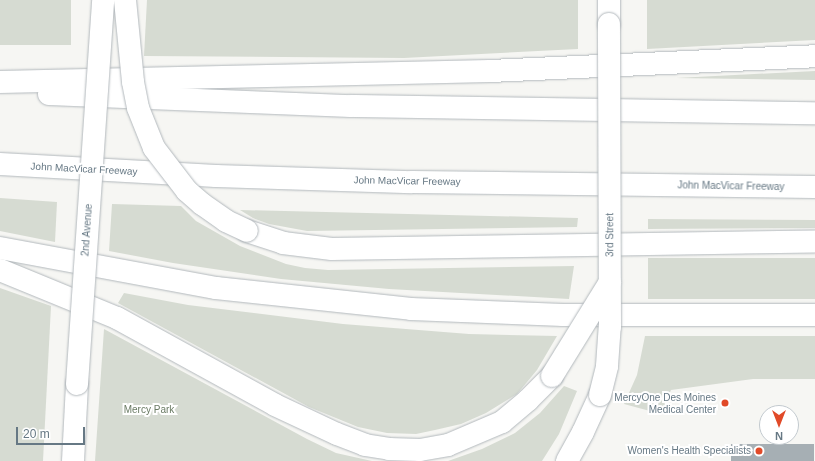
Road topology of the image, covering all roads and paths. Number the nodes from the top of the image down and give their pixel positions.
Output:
1 (103, 0) edge
2 (125, 0) edge
3 (609, 0) edge
4 (815, 56) edge
5 (0, 82) edge
6 (0, 91) edge
7 (815, 113) edge
8 (0, 164) edge
9 (815, 187) edge
10 (815, 241) edge
11 (0, 248) edge
12 (0, 270) edge
13 (610, 282) junction
14 (815, 315) edge
15 (73, 461) edge
16 (567, 461) edge

1 - 15 main road, 2nd Avenue, bridge
2 - 10 main road, bridge
3 - 13 main road, 3rd Street, bridge
4 - 5 main road
6 - 7 main road
8 - 9 main road, John MacVicar Freeway
11 - 14 main road
12 - 13 main road, bridge
13 - 16 main road, 3rd Street, bridge

